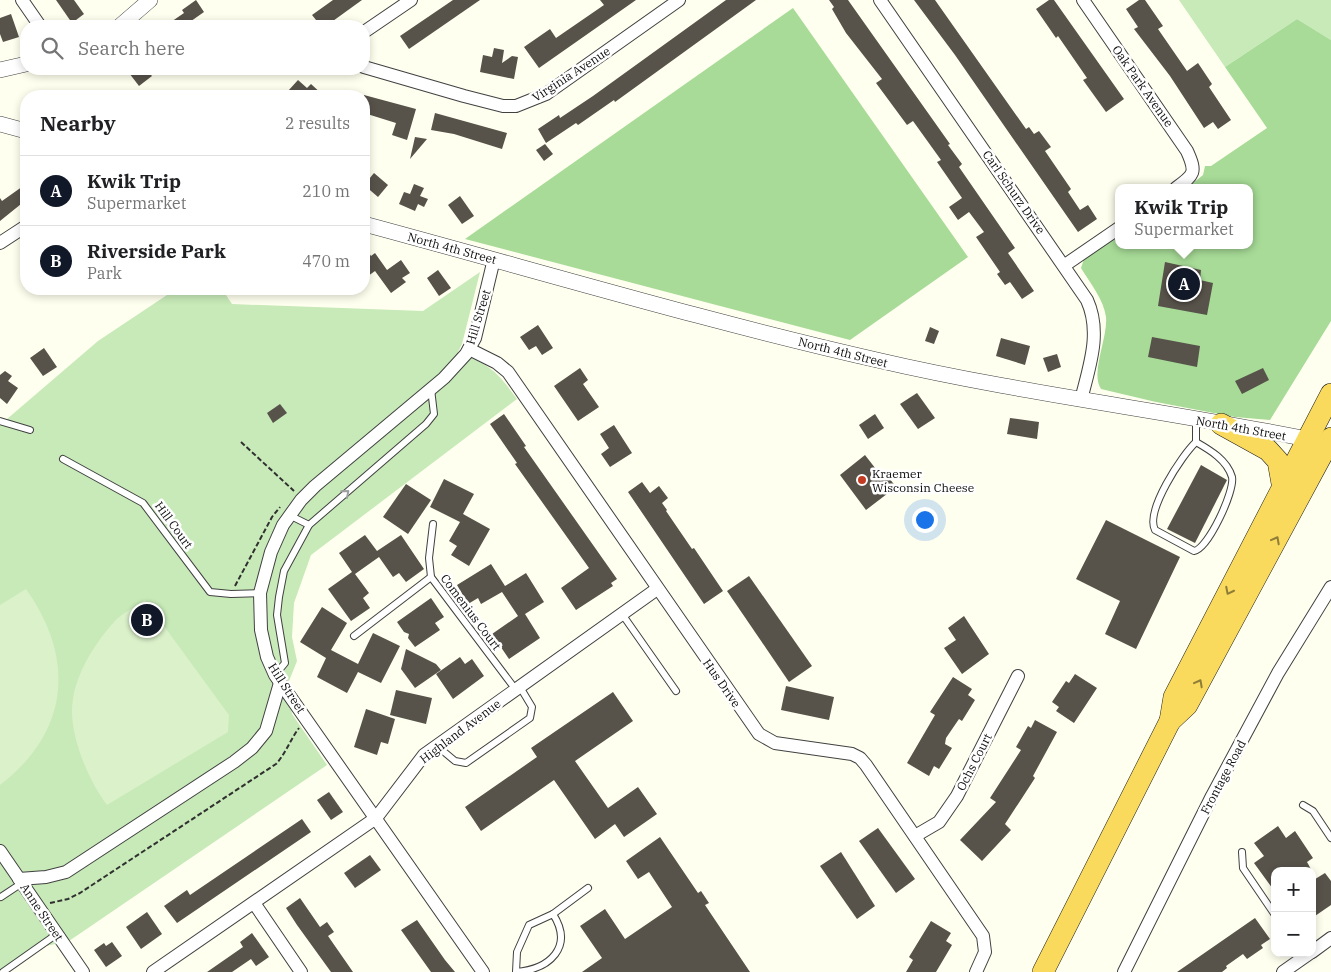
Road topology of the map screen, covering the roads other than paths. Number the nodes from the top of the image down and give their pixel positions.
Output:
1 (22, 0) edge
2 (150, 0) edge
3 (411, 0) edge
4 (679, 0) edge
5 (880, 0) edge
6 (1083, 0) edge
7 (36, 20) edge
8 (127, 20) edge
9 (370, 28) edge
10 (20, 65) edge
11 (370, 69) edge
12 (0, 70) edge
13 (0, 124) edge
14 (20, 129) edge
15 (1181, 184) edge
16 (370, 226) edge
17 (20, 230) edge
18 (1115, 231) edge
19 (0, 243) edge
20 (494, 259) junction
21 (1065, 266) junction
22 (469, 349) junction
23 (431, 389) junction
24 (1331, 394) edge
25 (1081, 400) junction
26 (1196, 420) junction
27 (0, 421) edge
28 (1221, 424) junction
29 (30, 430) dead end
30 (1325, 441) edge
31 (1196, 442) junction
32 (63, 458) dead end
33 (1283, 489) junction
34 (289, 515) junction
35 (433, 524) dead end
36 (309, 525) junction
37 (431, 577) junction
38 (1331, 587) edge
39 (657, 590) junction
40 (260, 593) junction
41 (622, 614) junction
42 (354, 636) dead end
43 (1018, 676) dead end
44 (278, 679) junction
45 (518, 688) junction
46 (676, 691) dead end
47 (1170, 721) junction
48 (437, 746) junction
49 (1303, 805) dead end
50 (376, 818) junction
51 (915, 836) junction
52 (1331, 838) edge
53 (0, 851) edge
54 (1242, 852) dead end
55 (21, 881) junction
56 (588, 888) dead end
57 (1, 897) edge
58 (254, 903) junction
59 (1273, 912) edge
60 (552, 914) junction
61 (57, 934) junction
62 (1331, 938) edge
63 (1316, 948) edge
64 (1303, 957) edge
65 (3, 972) edge
66 (83, 972) edge
67 (153, 972) edge
68 (301, 972) edge
69 (483, 972) edge
70 (516, 972) edge
71 (976, 972) edge
72 (1043, 972) edge
73 (1124, 972) edge
74 (1283, 972) edge

1 - 7 street
2 - 8 street
3 - 9 street
4 - 11 street, Virginia Avenue
5 - 21 street, Carl Schurz Drive
6 - 15 street, Oak Park Avenue
10 - 12 street
13 - 14 street
16 - 20 street, North 4th Street
17 - 19 street
18 - 21 street
20 - 22 street, Hill Street
20 - 25 street, North 4th Street
21 - 25 street, Carl Schurz Drive
22 - 23 street, Hill Street
22 - 39 street, Hus Drive
23 - 34 street, Hill Street
36 -> 23 lane
24 - 30 highway
25 - 26 street, North 4th Street
26 - 28 street, North 4th Street
26 - 31 lane
27 - 29 lane
28 - 30 street, North 4th Street
28 - 33 highway
30 - 33 highway
47 -> 30 highway
31 - 31 lane
32 - 40 lane, Hill Court
33 -> 47 highway
34 - 36 lane
34 - 40 street, Hill Street
35 - 37 lane
36 - 44 lane
37 - 42 lane, Comenius Court
37 - 45 lane, Comenius Court
38 - 73 street, Frontage Road
39 - 41 street, Highland Avenue
39 - 51 street, Hus Drive
40 - 44 street, Hill Street
41 - 45 street, Highland Avenue
41 - 46 lane
43 - 51 street, Ochs Court
44 - 50 street, Hill Street
44 - 55 street
45 - 48 street, Highland Avenue
45 - 48 lane, Comenius Court
47 - 72 highway
48 - 50 street, Highland Avenue
49 - 52 lane
50 - 58 street, Highland Avenue
50 - 69 street, Hill Street
51 - 71 street, Hus Drive
53 - 55 street, Anne Street
54 - 59 lane
55 - 57 lane
55 - 61 street, Anne Street
56 - 60 lane
58 - 67 street, Highland Avenue
58 - 68 street
60 - 70 lane
60 - 70 lane
61 - 65 lane
61 - 66 street, Anne Street
62 - 63 street
64 - 74 street

